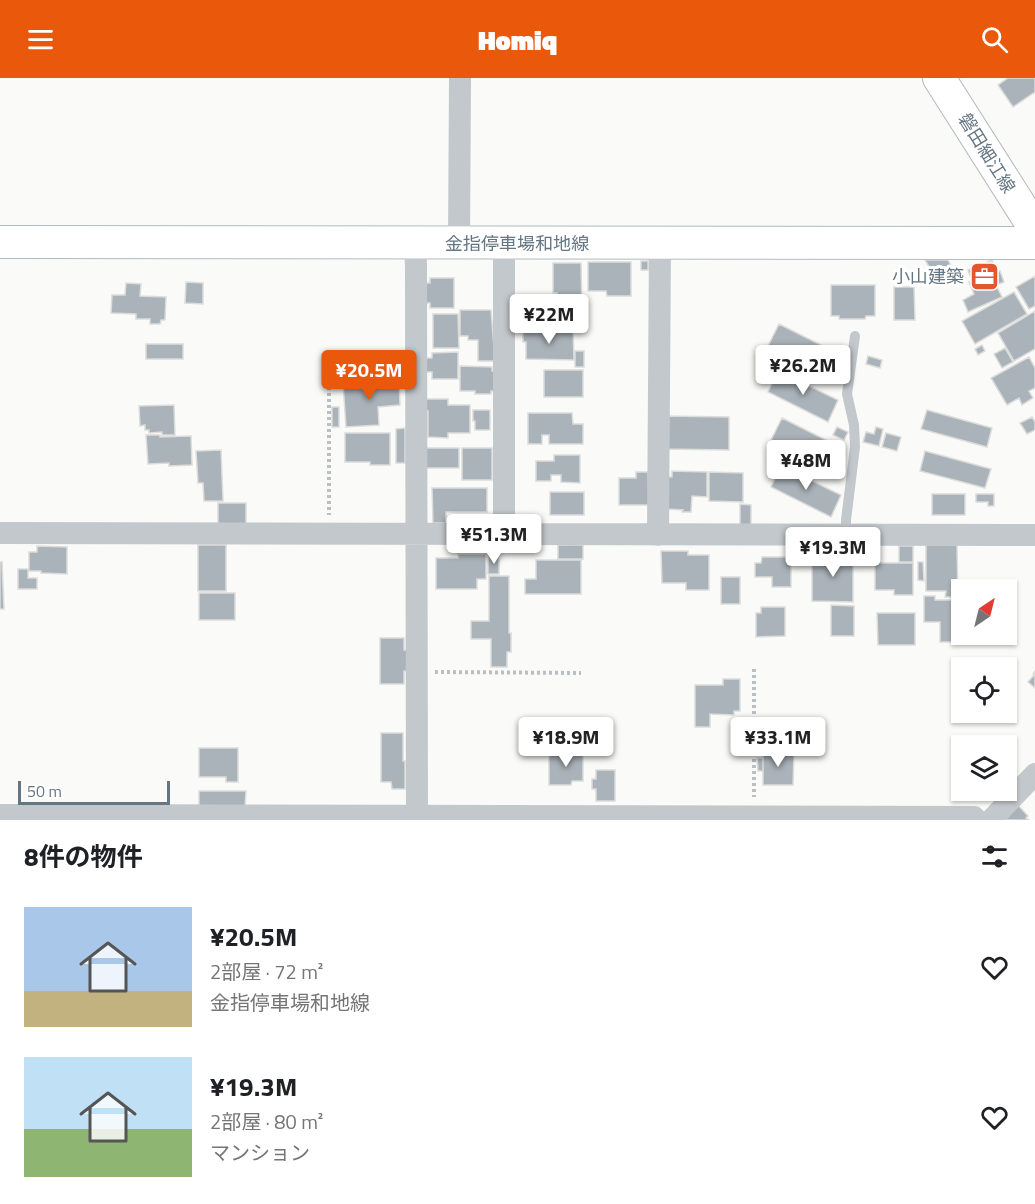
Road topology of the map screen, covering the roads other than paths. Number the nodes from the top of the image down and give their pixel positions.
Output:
1 (460, 78) edge
2 (939, 78) edge
3 (1035, 229) edge
4 (0, 242) edge
5 (415, 242) junction
6 (459, 243) junction
7 (504, 243) junction
8 (660, 243) junction
9 (1035, 243) edge
10 (855, 336) dead end
11 (0, 533) edge
12 (416, 534) junction
13 (504, 534) junction
14 (658, 535) junction
15 (846, 535) junction
16 (1035, 535) edge
17 (1035, 774) edge
18 (0, 815) edge
19 (77, 817) edge
20 (417, 818) edge
21 (634, 818) edge
22 (978, 820) edge
23 (991, 820) edge

1 - 6 street
2 - 3 main road, 磐田細江線
4 - 5 main road, 金指停車場和地線
5 - 6 main road, 金指停車場和地線
5 - 12 street
6 - 7 main road, 金指停車場和地線
7 - 8 main road, 金指停車場和地線
7 - 13 street
8 - 9 main road, 金指停車場和地線
8 - 14 street
10 - 15 lane
11 - 12 street
12 - 13 street
12 - 20 street
13 - 14 street
14 - 15 street
15 - 16 street
17 - 23 street
18 - 19 street
19 - 20 street
20 - 21 street
21 - 22 street

